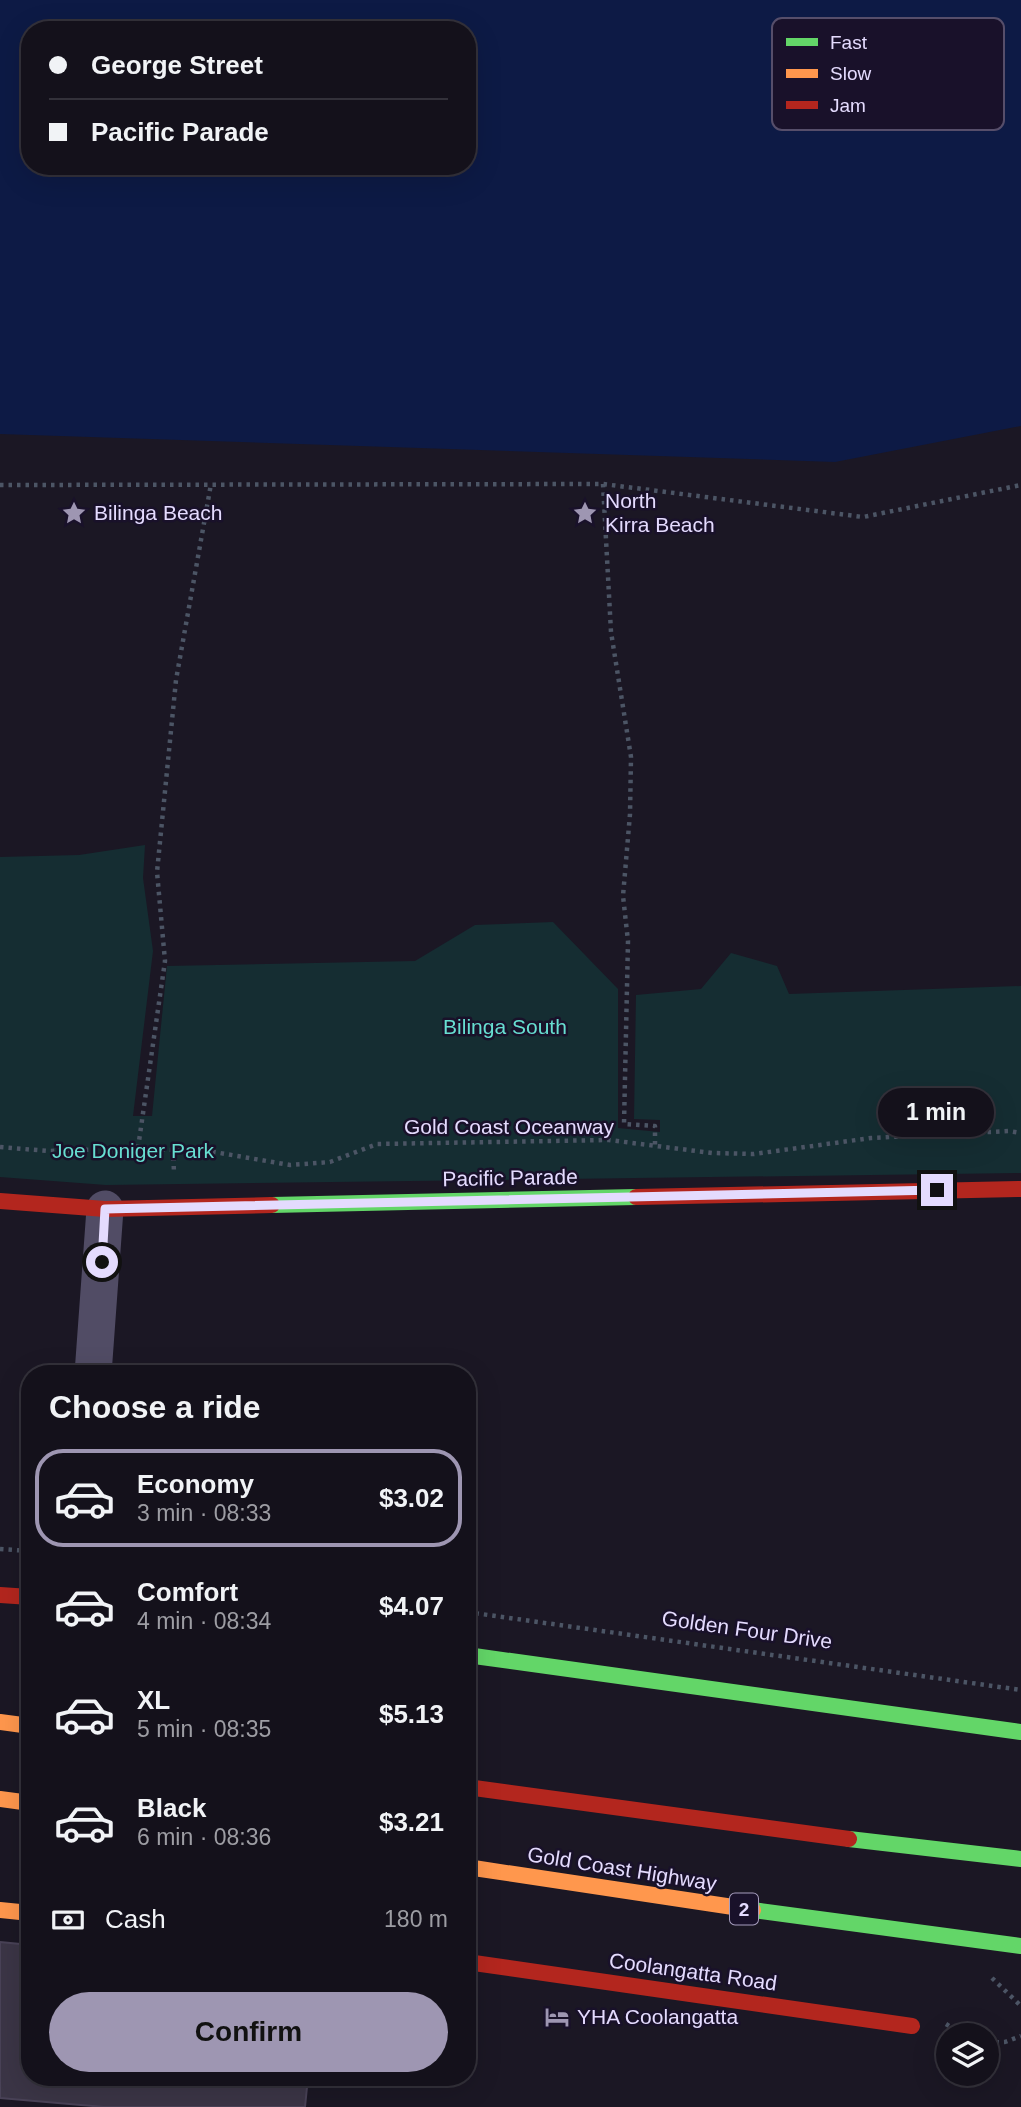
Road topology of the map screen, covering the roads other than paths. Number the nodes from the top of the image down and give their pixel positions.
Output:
1 (1021, 1189) edge
2 (0, 1201) edge
3 (105, 1209) junction
4 (94, 1365) edge
5 (0, 1595) edge
6 (21, 1596) edge
7 (476, 1657) edge
8 (0, 1722) edge
9 (21, 1725) edge
10 (1021, 1732) edge
11 (476, 1788) edge
12 (0, 1799) edge
13 (21, 1802) edge
14 (1021, 1859) edge
15 (476, 1868) edge
16 (0, 1910) edge
17 (21, 1912) edge
18 (1021, 1946) edge
19 (476, 1963) edge
20 (912, 2026) dead end

1 - 3 main road, Pacific Parade
2 - 3 main road, Pacific Parade
3 - 4 street
5 - 6 main road
7 - 10 main road
8 - 9 main road
11 - 14 main road
12 - 13 main road
15 - 18 main road, Gold Coast Highway / 2
16 - 17 main road
19 - 20 main road, Coolangatta Road

